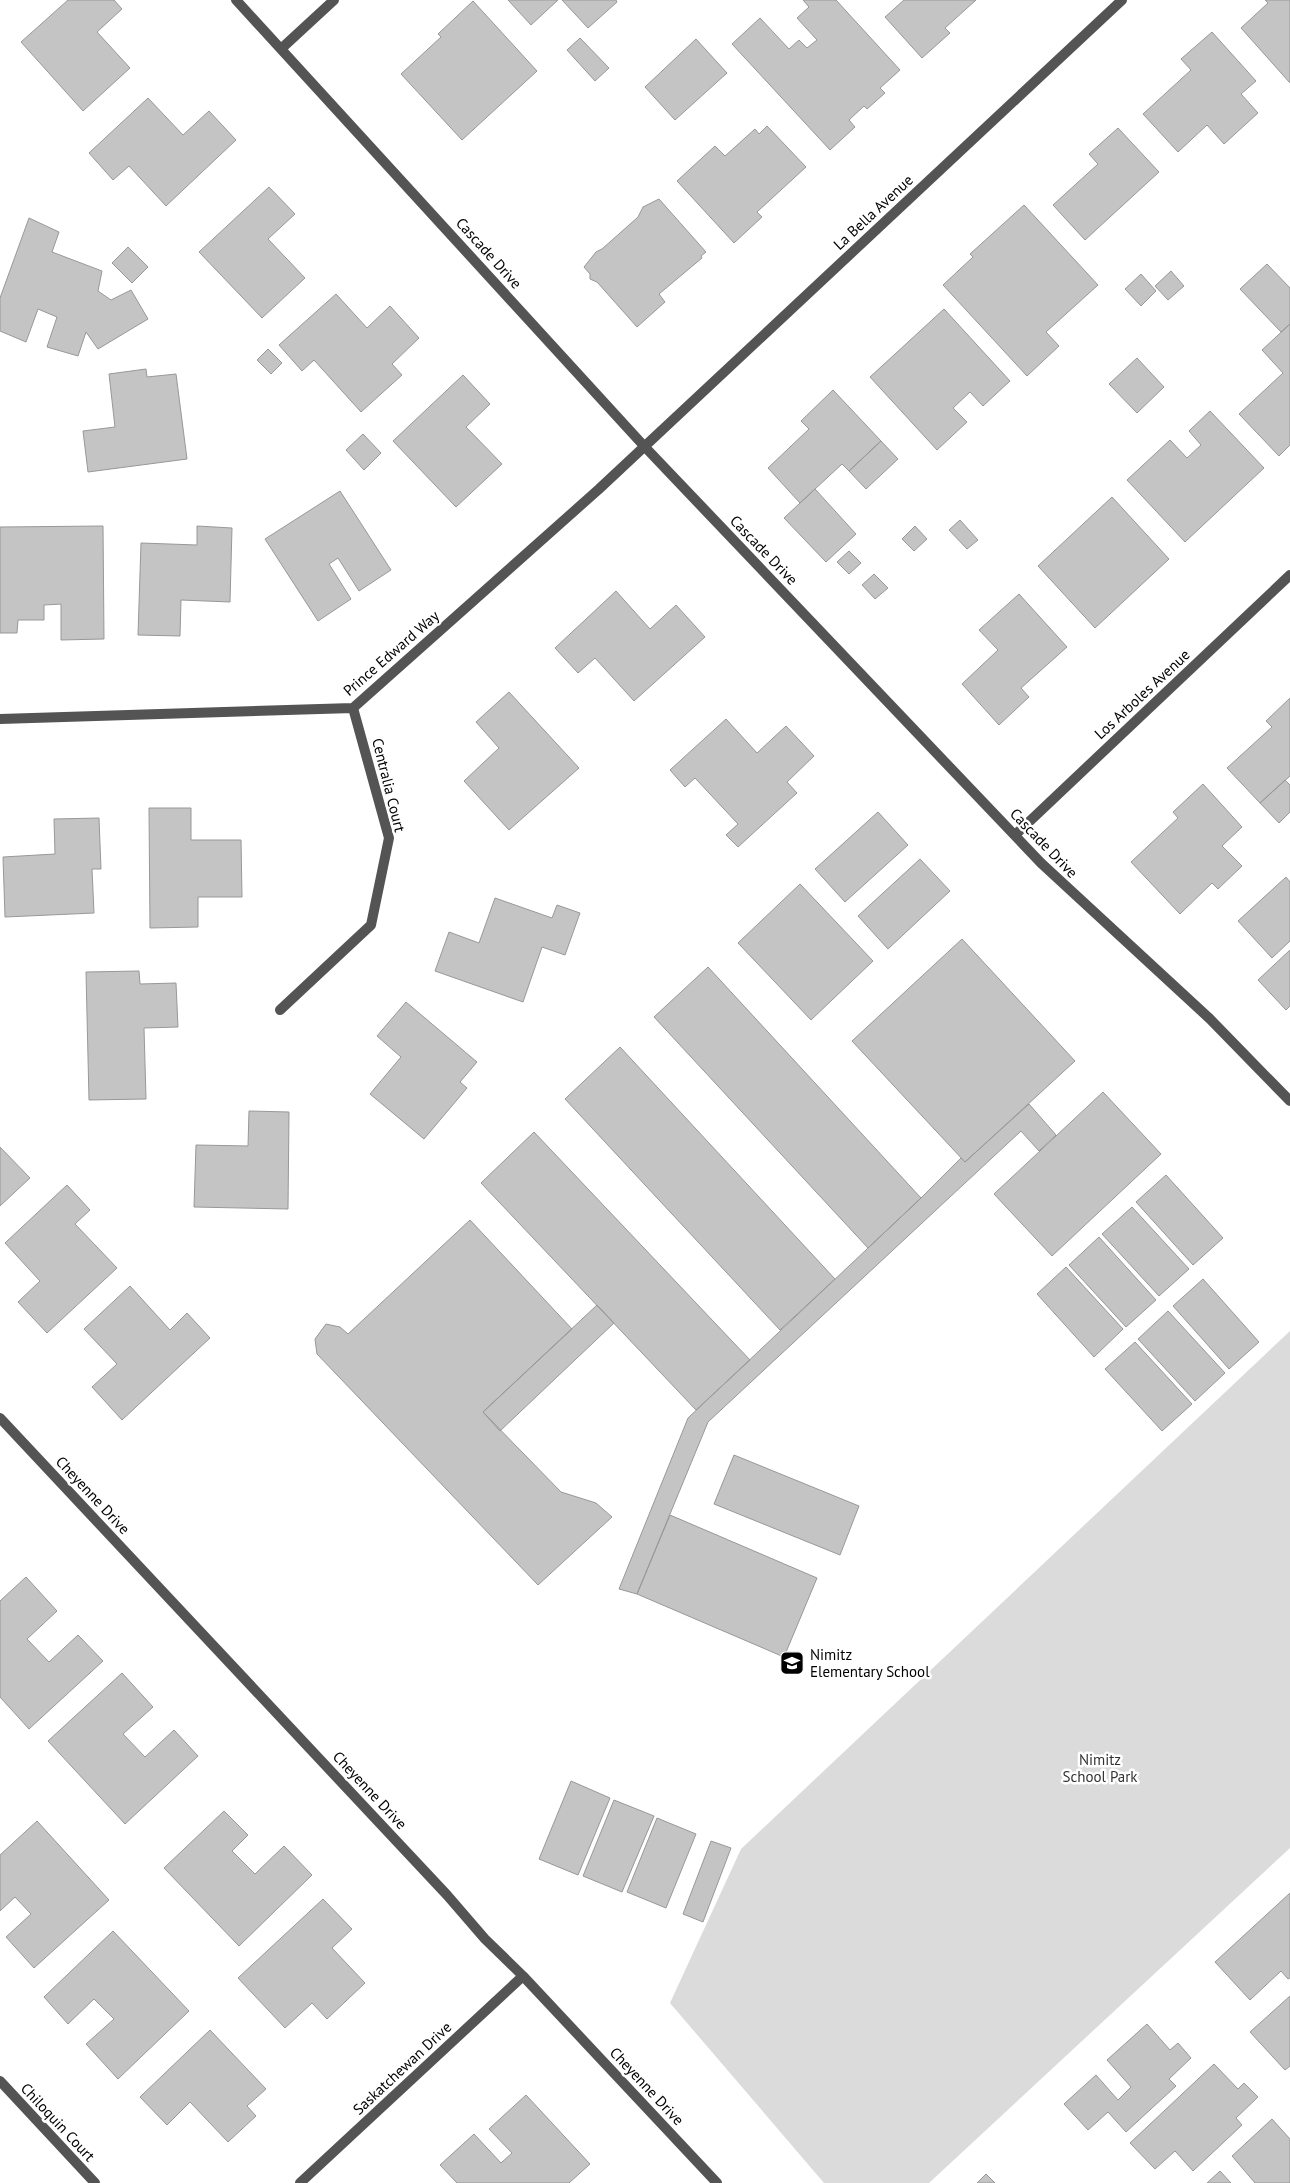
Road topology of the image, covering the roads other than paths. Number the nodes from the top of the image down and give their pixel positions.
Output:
1 (236, 0) edge
2 (334, 0) edge
3 (1122, 0) edge
4 (282, 48) junction
5 (644, 446) junction
6 (1290, 575) edge
7 (354, 708) junction
8 (0, 719) edge
9 (1014, 835) junction
10 (280, 1010) dead end
11 (1290, 1102) edge
12 (0, 1418) edge
13 (524, 1976) junction
14 (0, 2080) edge
15 (95, 2183) edge
16 (300, 2183) edge
17 (717, 2183) edge

1 - 4 street, Cascade Drive
2 - 4 street
3 - 5 street, La Bella Avenue
4 - 5 street, Cascade Drive
5 - 7 street, Prince Edward Way
5 - 9 street, Cascade Drive
6 - 9 street, Los Arboles Avenue
7 - 8 street, Prince Edward Way
7 - 10 street, Centralia Court
9 - 11 street, Cascade Drive
12 - 13 street, Cheyenne Drive
13 - 16 street, Saskatchewan Drive
13 - 17 street, Cheyenne Drive
14 - 15 street, Chiloquin Court

